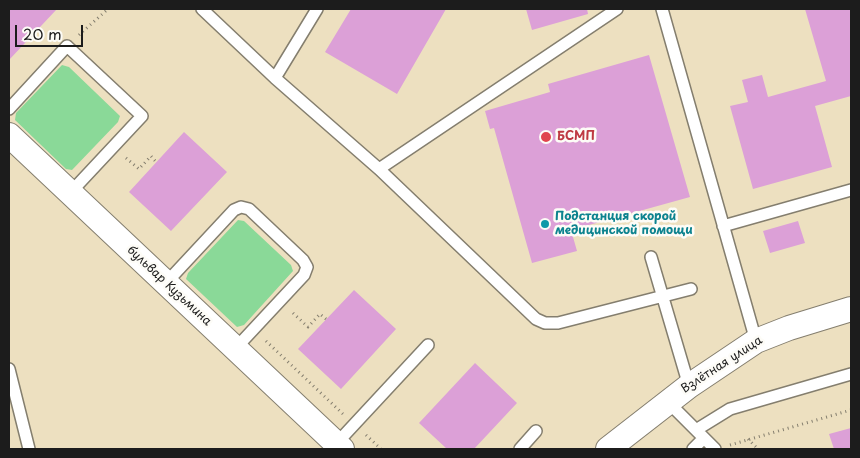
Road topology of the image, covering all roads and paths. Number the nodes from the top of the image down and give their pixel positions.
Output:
1 (108, 9) edge
2 (202, 9) edge
3 (317, 9) edge
4 (617, 9) edge
5 (662, 9) edge
6 (81, 34) dead end
7 (275, 78) junction
8 (9, 109) edge
9 (9, 135) edge
10 (124, 156) dead end
11 (156, 162) dead end
12 (379, 169) junction
13 (851, 190) edge
14 (70, 193) junction
15 (724, 226) junction
16 (651, 257) dead end
17 (166, 283) junction
18 (691, 289) dead end
19 (663, 297) junction
20 (851, 309) edge
21 (293, 313) dead end
22 (326, 319) dead end
23 (756, 341) junction
24 (428, 345) dead end
25 (235, 349) junction
26 (9, 370) edge
27 (851, 374) edge
28 (688, 386) junction
29 (668, 402) junction
30 (851, 410) edge
31 (536, 431) dead end
32 (700, 434) junction
33 (748, 439) junction
34 (731, 444) dead end
35 (332, 445) edge
36 (29, 449) edge
37 (520, 449) edge
38 (608, 449) edge
39 (693, 449) edge
40 (715, 449) edge
41 (758, 449) edge

1 - 6 path
2 - 7 lane
3 - 7 lane
4 - 12 lane
5 - 15 lane
7 - 12 lane
8 - 14 lane
9 - 14 street, бульвар Кузьмина
10 - 11 path
12 - 19 lane
13 - 15 lane
14 - 17 street, бульвар Кузьмина
15 - 23 lane
16 - 19 lane
17 - 25 street, бульвар Кузьмина
17 - 25 lane
18 - 19 lane
19 - 28 lane
20 - 23 street, Взлётная улица
21 - 22 path
23 - 28 street, Взлётная улица
24 - 35 lane
25 - 35 street, бульвар Кузьмина
26 - 36 lane
27 - 32 lane
28 - 29 street, Взлётная улица
29 - 32 lane
29 - 38 street, Взлётная улица
30 - 33 path
31 - 37 lane
32 - 39 lane
32 - 40 lane
33 - 34 path
33 - 41 path

